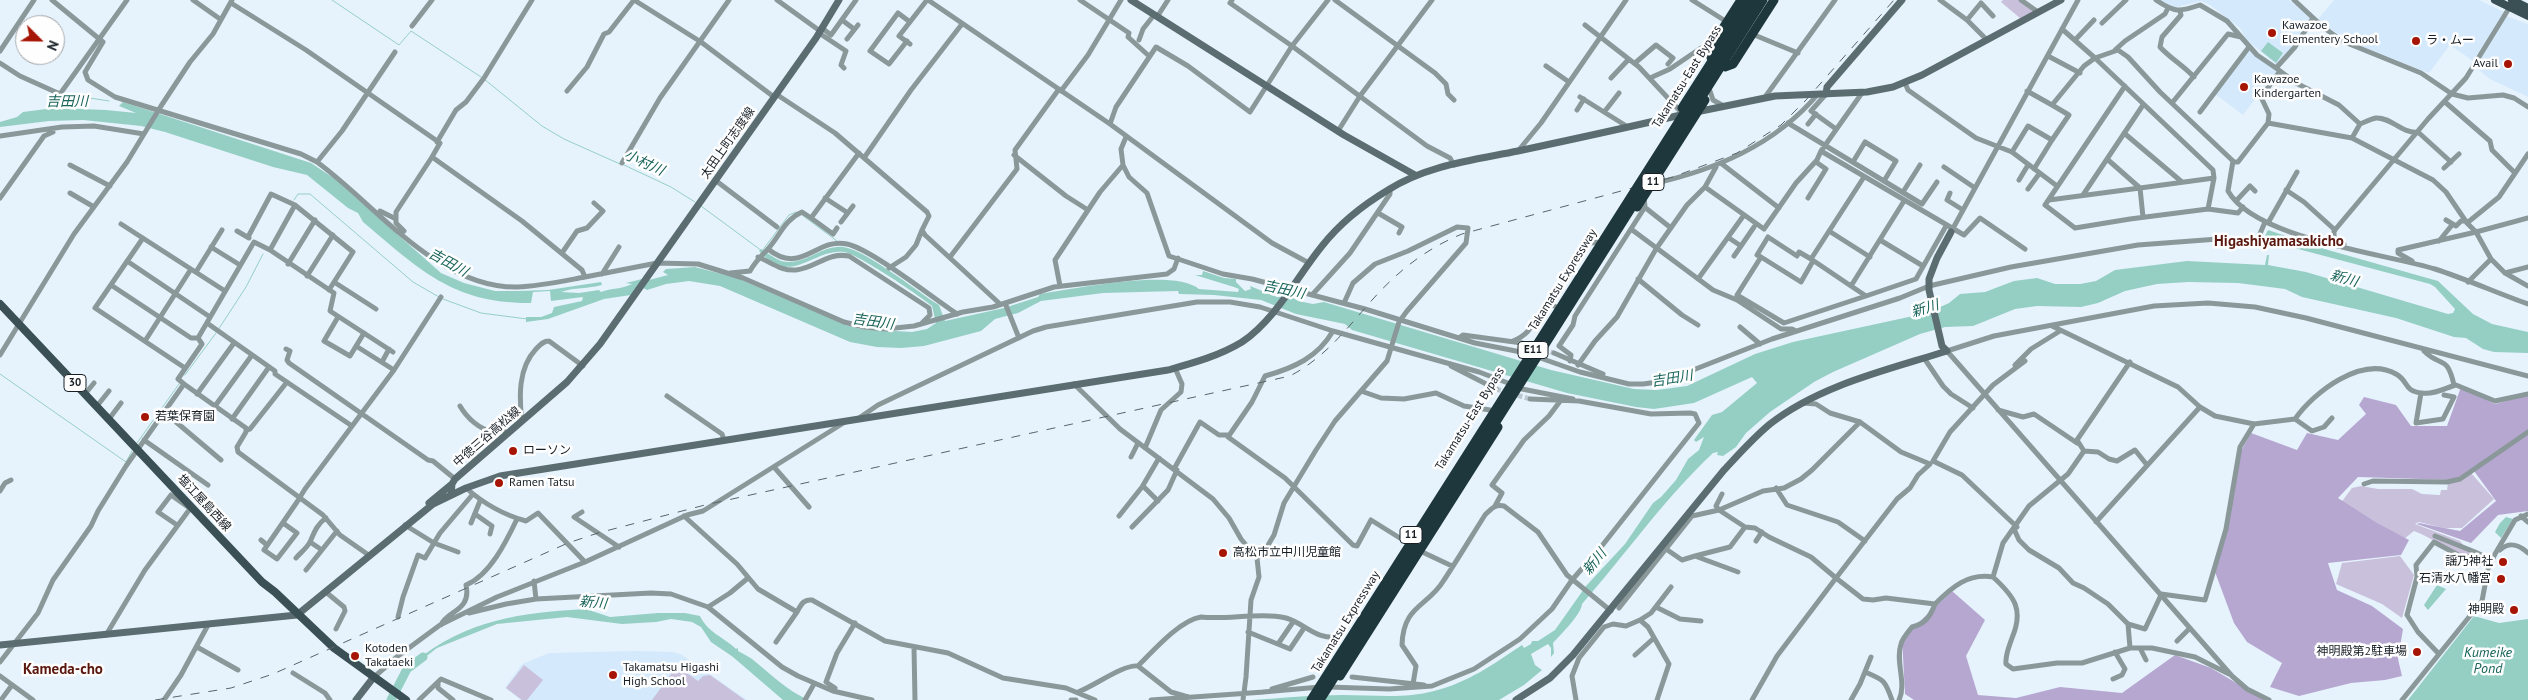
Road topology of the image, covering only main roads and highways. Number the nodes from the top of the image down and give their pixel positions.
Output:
1 (1741, 0) edge
2 (1750, 0) edge
3 (1756, 0) edge
4 (1763, 0) edge
5 (1768, 0) edge
6 (1774, 0) edge
7 (2495, 0) edge
8 (2512, 2) edge
9 (2528, 8) edge
10 (2528, 16) edge
11 (1712, 61) junction
12 (1725, 67) junction
13 (0, 304) edge
14 (1329, 693) edge
15 (1311, 695) edge
16 (406, 700) edge
17 (1320, 700) edge

1 - 11 highway
2 - 11 highway, Takamatsu-East Bypass / 11
3 - 15 highway, Takamatsu Expressway / E11, bridge
4 - 17 highway, Takamatsu Expressway / E11, bridge
5 - 12 highway, 11
6 - 12 highway
7 - 8 main road
8 - 9 main road
8 - 10 main road
11 - 15 highway, Takamatsu-East Bypass / 11
12 - 14 highway, 11
13 - 16 main road, 塩江屋島西線 / 30

